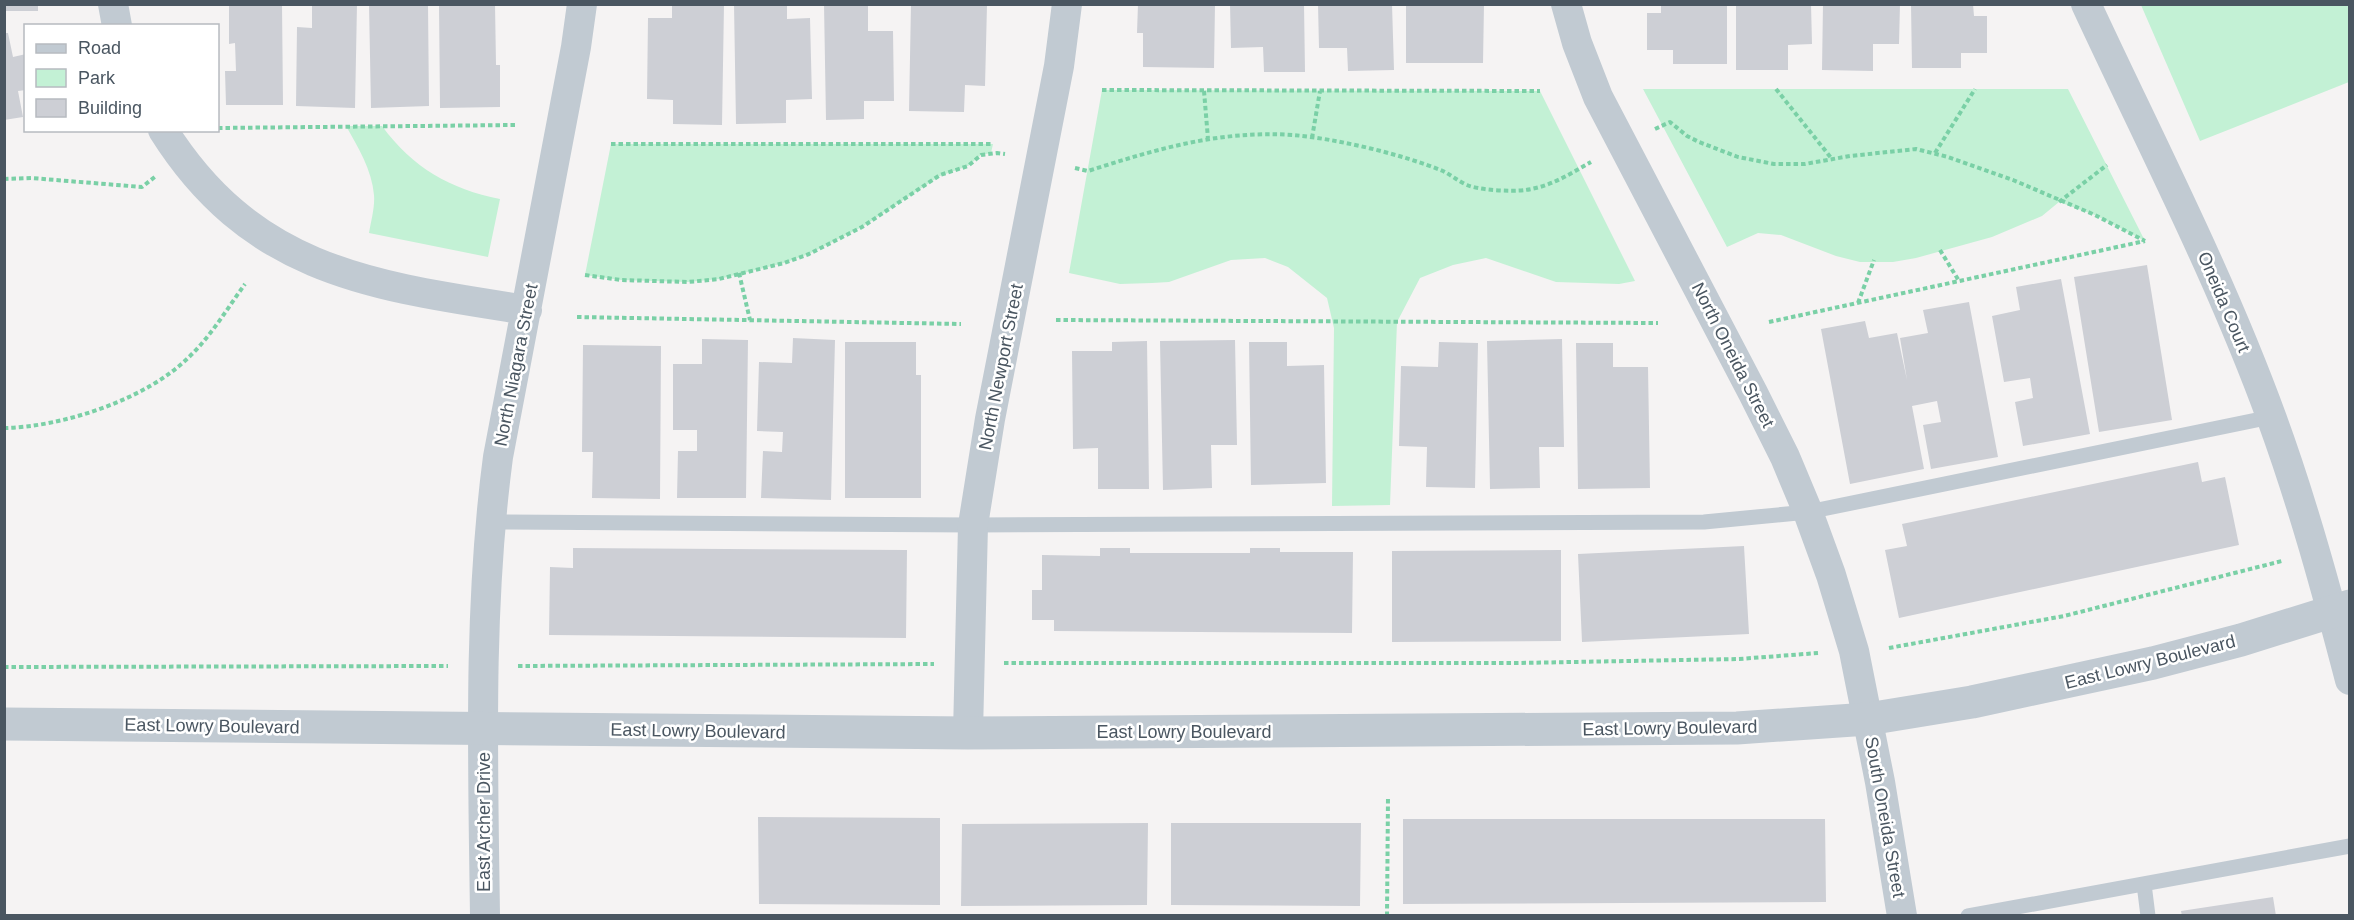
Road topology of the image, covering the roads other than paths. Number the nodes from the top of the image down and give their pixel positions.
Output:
1 (113, 4) edge
2 (582, 4) edge
3 (1066, 4) edge
4 (1566, 4) edge
5 (2086, 4) edge
6 (117, 24) edge
7 (164, 132) edge
8 (526, 310) junction
9 (2271, 417) junction
10 (1808, 512) junction
11 (490, 522) junction
12 (973, 525) junction
13 (2341, 608) edge
14 (2349, 680) edge
15 (1868, 719) junction
16 (4, 724) edge
17 (484, 729) junction
18 (968, 733) junction
19 (2349, 846) edge
20 (2144, 884) junction
21 (485, 915) edge
22 (1902, 915) edge
23 (1968, 915) edge
24 (2148, 915) edge

1 - 6 street
2 - 8 street, North Niagara Street
3 - 12 street, North Newport Street
4 - 10 street, North Oneida Street
5 - 9 street, Oneida Court
7 - 8 street
8 - 11 street, North Niagara Street
9 - 10 lane
9 - 13 street, Oneida Court
10 - 12 lane
10 - 15 street, North Oneida Street
11 - 12 lane
11 - 17 street, North Niagara Street
12 - 18 street, North Newport Street
13 - 14 street, Oneida Court
13 - 15 street, East Lowry Boulevard
15 - 18 street, East Lowry Boulevard
15 - 22 street, South Oneida Street
16 - 17 street, East Lowry Boulevard
17 - 18 street, East Lowry Boulevard
17 - 21 street, East Archer Drive
19 - 20 lane
20 - 23 lane
20 - 24 lane

